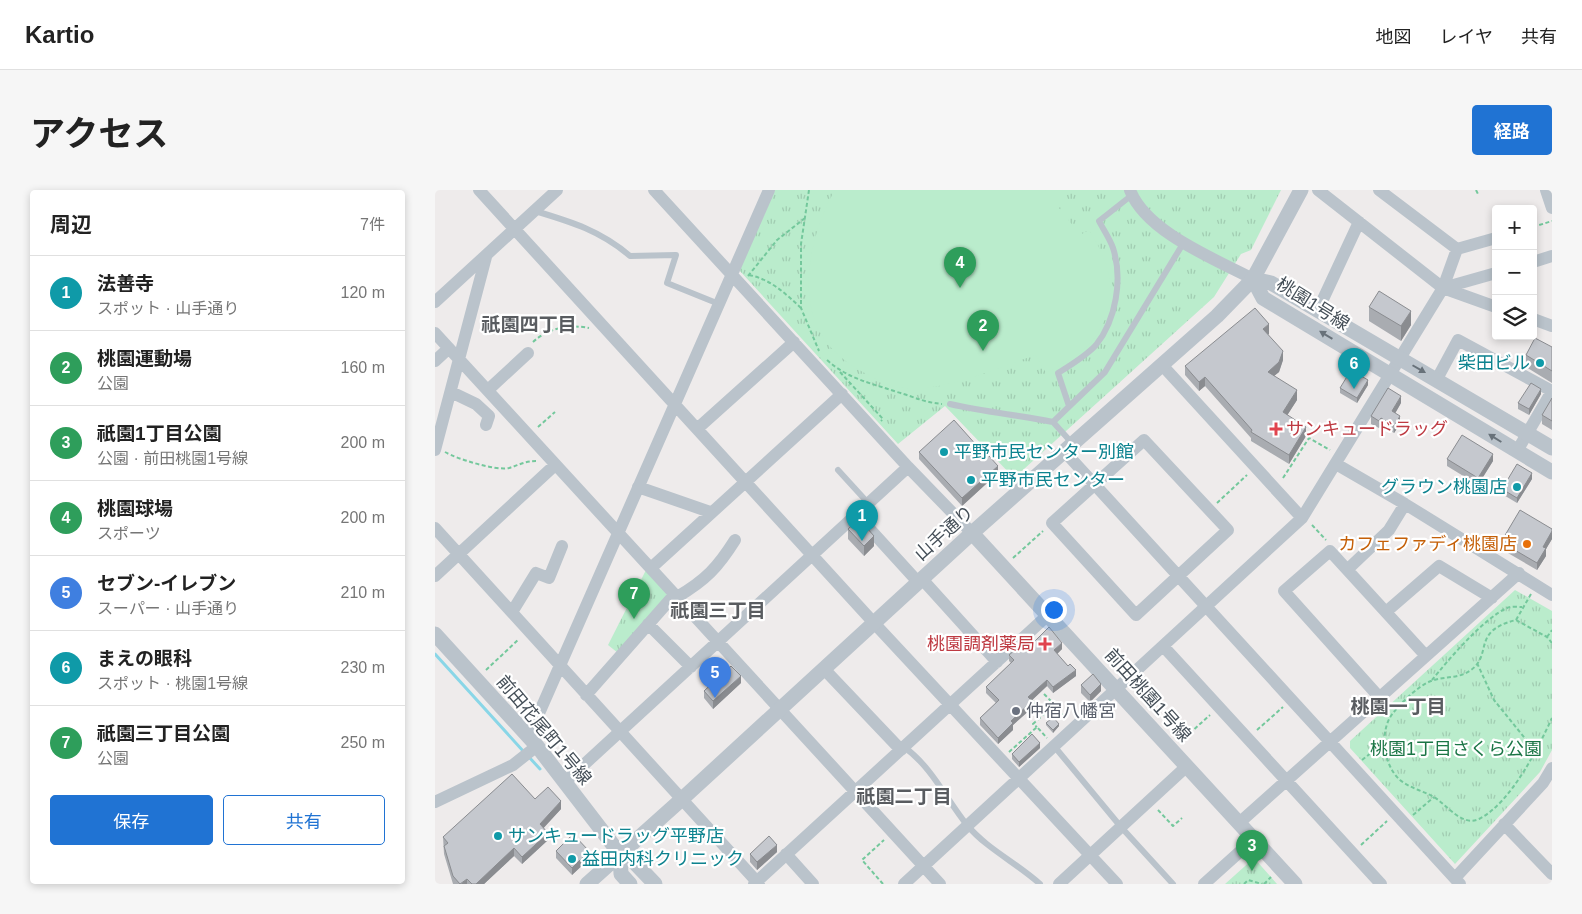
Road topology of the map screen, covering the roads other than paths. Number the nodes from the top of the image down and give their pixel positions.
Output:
1 (479, 190) edge
2 (557, 190) edge
3 (654, 190) edge
4 (769, 190) edge
5 (1301, 190) edge
6 (1318, 190) edge
7 (1379, 190) edge
8 (1546, 190) edge
9 (1131, 192) edge
10 (1552, 208) edge
11 (535, 211) junction
12 (1359, 222) junction
13 (514, 230) junction
14 (1492, 239) edge
15 (1184, 242) junction
16 (1457, 249) junction
17 (1552, 256) edge
18 (486, 257) junction
19 (1537, 261) edge
20 (731, 273) junction
21 (1492, 274) edge
22 (1253, 279) junction
23 (1443, 288) junction
24 (435, 302) edge
25 (719, 304) junction
26 (1492, 306) edge
27 (1318, 310) junction
28 (1537, 320) edge
29 (1552, 326) edge
30 (435, 333) edge
31 (794, 342) junction
32 (449, 348) junction
33 (528, 353) road end
34 (1401, 358) junction
35 (460, 360) junction
36 (435, 361) edge
37 (1161, 365) junction
38 (1390, 373) junction
39 (1437, 379) junction
40 (488, 390) junction
41 (451, 392) junction
42 (841, 394) junction
43 (674, 403) junction
44 (950, 404) road end
45 (1069, 406) junction
46 (1053, 422) junction
47 (485, 424) dead end
48 (697, 429) junction
49 (1527, 433) junction
50 (436, 447) edge
51 (1068, 447) junction
52 (1552, 448) edge
53 (1517, 451) junction
54 (1338, 460) junction
55 (555, 465) junction
56 (908, 467) junction
57 (838, 470) dead end
58 (1552, 472) edge
59 (745, 481) junction
60 (1095, 484) junction
61 (638, 487) junction
62 (869, 504) junction
63 (1405, 504) junction
64 (711, 512) junction
65 (857, 515) junction
66 (1303, 517) junction
67 (435, 528) edge
68 (619, 532) junction
69 (972, 533) junction
70 (735, 540) dead end
71 (562, 546) dead end
72 (459, 554) junction
73 (814, 556) junction
74 (651, 568) junction
75 (1347, 569) junction
76 (1519, 573) junction
77 (435, 576) edge
78 (1179, 576) junction
79 (920, 580) junction
80 (1552, 595) edge
81 (676, 596) junction
82 (1492, 598) junction
83 (1207, 605) junction
84 (1387, 611) junction
85 (512, 612) junction
86 (1049, 615) junction
87 (874, 623) junction
88 (648, 624) junction
89 (435, 634) edge
90 (719, 642) junction
91 (1163, 646) junction
92 (1426, 656) junction
93 (997, 662) junction
94 (560, 665) junction
95 (691, 667) junction
96 (824, 669) junction
97 (1116, 688) junction
98 (586, 695) junction
99 (1380, 698) junction
100 (950, 704) junction
101 (781, 709) junction
102 (620, 732) junction
103 (1332, 742) junction
104 (1054, 746) junction
105 (530, 748) junction
106 (903, 748) junction
107 (1187, 766) junction
108 (1552, 768) edge
109 (1019, 778) junction
110 (1287, 780) junction
111 (565, 782) junction
112 (1548, 786) edge
113 (855, 791) junction
114 (683, 800) junction
115 (435, 802) edge
116 (1239, 823) junction
117 (1505, 824) junction
118 (968, 826) junction
119 (1121, 827) junction
120 (1254, 839) junction
121 (620, 854) junction
122 (786, 854) junction
123 (1090, 855) junction
124 (924, 866) junction
125 (1552, 874) edge
126 (1457, 881) edge
127 (757, 883) edge
128 (587, 884) edge
129 (630, 884) edge
130 (655, 884) edge
131 (813, 884) edge
132 (904, 884) edge
133 (940, 884) edge
134 (1040, 884) edge
135 (1059, 884) edge
136 (1117, 884) edge
137 (1173, 884) edge
138 (1205, 884) edge
139 (1295, 884) edge
140 (1381, 884) edge

1 - 13 street
2 - 11 street
3 - 20 street
4 - 20 street
5 - 22 street, 山手通り
6 - 12 street
7 - 16 street
8 - 10 street
9 - 15 street
9 - 45 lane
11 - 13 street
11 - 25 lane
12 - 23 street
12 - 27 street
13 - 18 street
13 - 43 street
14 - 16 street
15 - 22 street
15 - 45 lane
16 - 23 street
17 - 19 street
18 - 24 street
18 - 35 street
20 - 25 street
20 - 31 street
21 - 23 street
22 - 27 street, 桃園1号線
22 - 37 street, 山手通り
38 -> 22 street, 桃園1号線
23 - 26 street
23 - 34 street
25 - 43 street
27 - 34 street, 桃園1号線
28 - 29 street
30 - 32 street
31 - 42 street
31 - 48 street
32 - 35 street
32 - 36 street
33 - 40 street
34 - 38 street
34 -> 39 street, 桃園1号線
35 - 40 street
35 - 41 street
37 - 51 street, 山手通り
37 - 66 street
53 -> 38 street, 桃園1号線
38 - 54 street
39 - 49 street, 桃園1号線
39 - 49 street
40 - 55 street
41 - 47 street
41 - 50 street
42 - 56 street
42 - 59 street
43 - 48 street
43 - 61 street
44 - 46 lane
45 - 46 lane
46 - 51 lane
48 - 59 street
49 - 52 street, 桃園1号線
49 - 53 street
51 - 60 street
51 - 69 street, 山手通り
53 - 58 street, 桃園1号線
54 - 63 street
54 - 66 street
55 - 68 street
55 - 72 street
56 - 62 street
56 - 69 street
57 - 62 lane
59 - 64 street
59 - 73 street
60 - 78 street
60 - 78 street
60 - 78 street
61 - 64 street
61 - 68 street
62 - 65 street
63 - 75 street
63 - 76 street
64 - 74 street
65 - 73 street
65 - 79 street
66 - 83 street
67 - 72 street
68 - 74 street
68 - 94 street
69 - 79 street, 山手通り
69 - 86 street, 前田桃園1号線
70 - 81 street
71 - 85 street
72 - 77 street
72 - 85 street
73 - 87 street
73 - 90 street
74 - 81 street
75 - 84 street
75 - 99 street
76 - 80 street
76 - 82 street
78 - 83 street
79 - 87 street, 山手通り
79 - 93 street
81 - 88 street
81 - 90 street
82 - 84 street
82 - 92 street
83 - 91 street
83 - 103 street
84 - 92 street
85 - 94 street
86 - 93 street
86 - 97 street, 前田桃園1号線
87 - 96 street, 山手通り
87 - 100 street
88 - 95 street
88 - 98 street
89 - 105 street, 前田花尾町1号線
90 - 95 street
90 - 101 street
91 - 97 street
91 - 110 street
92 - 99 street
93 - 100 street
94 - 98 street
94 - 105 street
95 - 102 street
96 - 101 street, 山手通り
96 - 106 street
97 - 104 street
97 - 107 street, 前田桃園1号線
98 - 102 street
99 - 103 street
100 - 106 street
100 - 109 street
101 - 113 street
101 - 114 street, 山手通り
102 - 111 street
102 - 114 street
103 - 110 street
103 - 126 street
104 - 109 street
104 - 119 lane
105 - 111 street, 前田花尾町1号線
105 - 115 street
106 - 113 street
106 - 118 lane
107 - 116 street, 前田桃園1号線
107 - 119 street
108 - 112 street
109 - 118 street
109 - 123 street
110 - 116 street
110 - 140 street
111 - 121 street, 前田花尾町1号線
112 - 117 street
113 - 122 street
113 - 124 street
114 - 121 street, 山手通り
114 - 127 street
116 - 120 street, 前田桃園1号線
117 - 125 street
117 - 126 street
118 - 124 street
118 - 134 lane
119 - 123 street
119 - 137 lane
120 - 138 street
120 - 139 street, 前田桃園1号線
121 - 128 street, 山手通り
121 - 129 street, 前田花尾町1号線
121 - 130 street, 前田花尾町1号線
122 - 127 street
122 - 131 street
123 - 135 street
123 - 136 street
124 - 132 street
124 - 133 street

